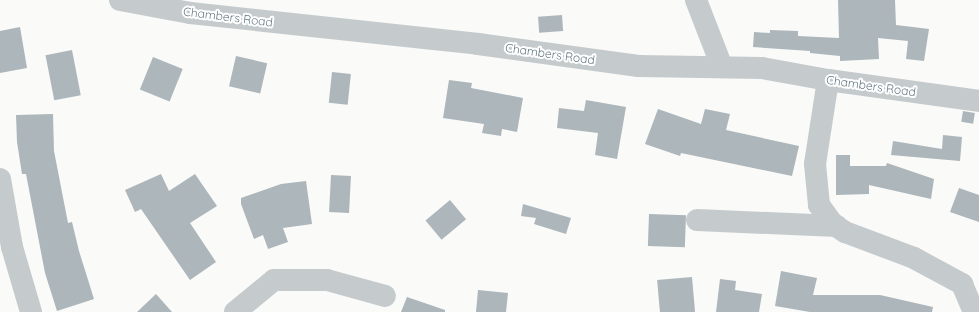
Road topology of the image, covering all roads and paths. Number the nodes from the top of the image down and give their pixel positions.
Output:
1 (120, 0) edge
2 (696, 0) edge
3 (722, 67) junction
4 (828, 80) junction
5 (979, 102) edge
6 (0, 179) edge
7 (697, 220) dead end
8 (837, 226) junction
9 (385, 296) dead end
10 (31, 312) edge
11 (235, 312) edge
12 (974, 312) edge

1 - 3 street, Chambers Road
2 - 3 street
3 - 4 street, Chambers Road
4 - 5 street, Chambers Road
4 - 8 street
6 - 10 street
7 - 8 street
8 - 12 street
9 - 11 street

